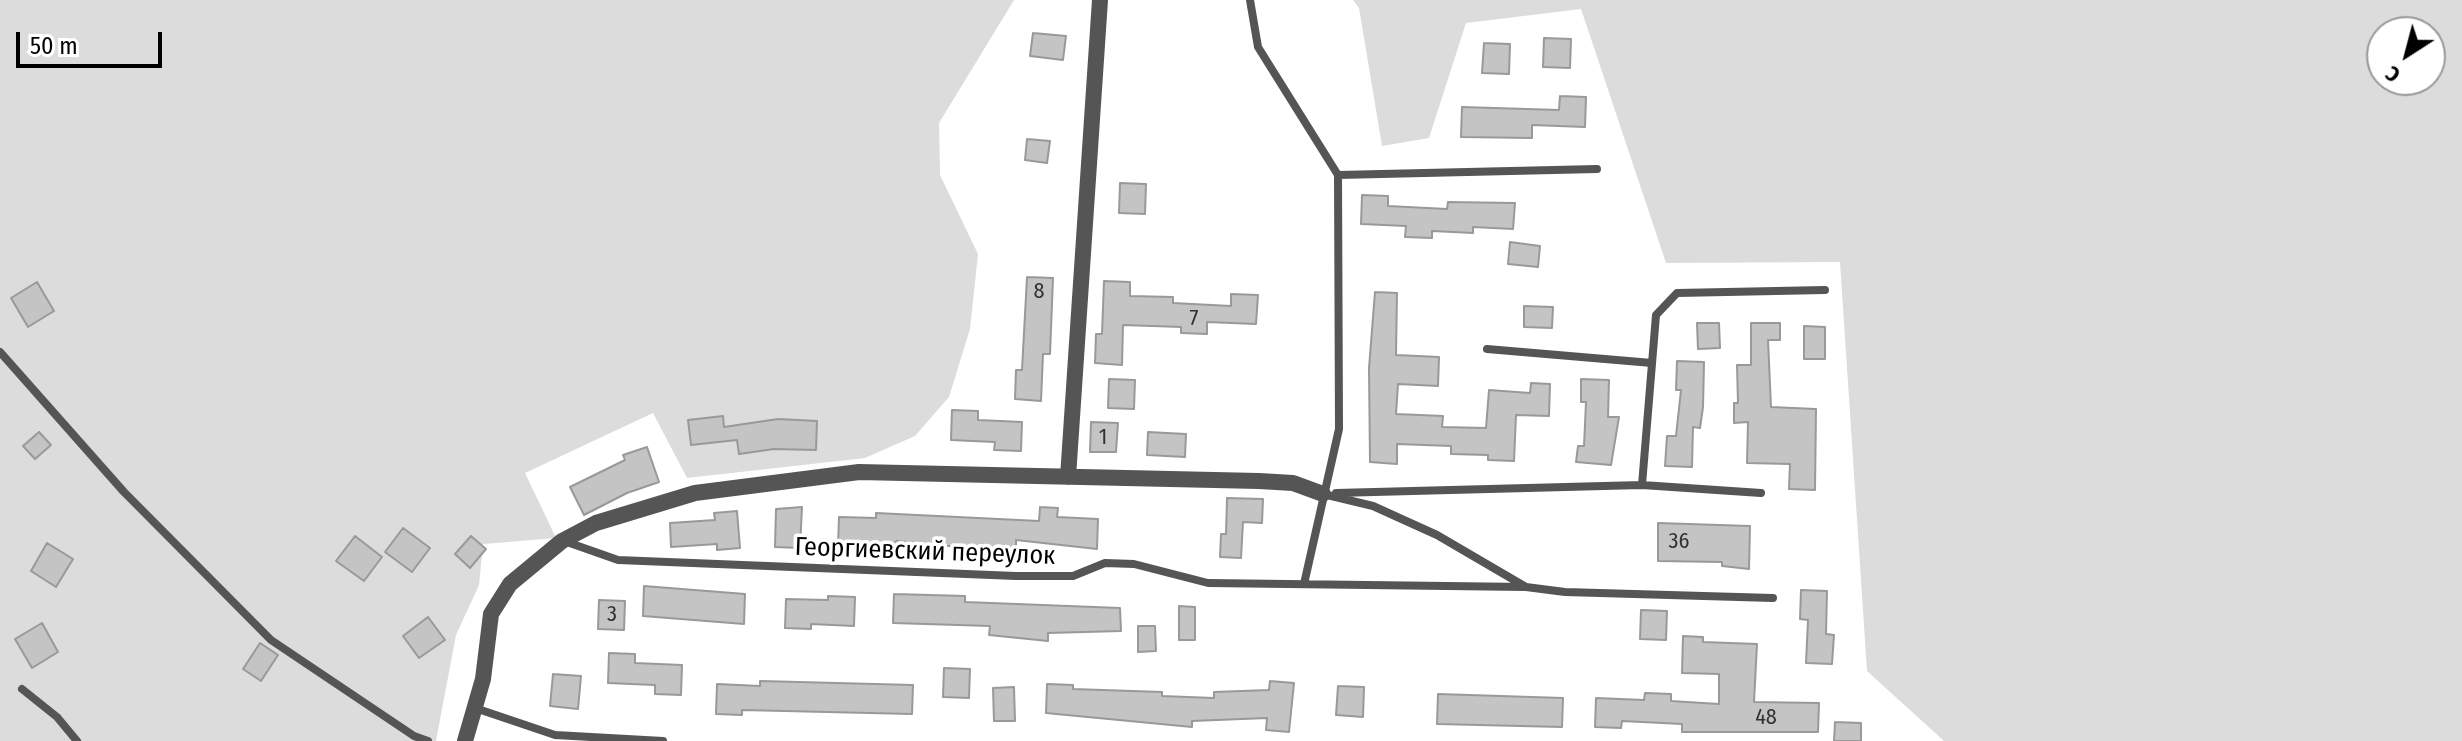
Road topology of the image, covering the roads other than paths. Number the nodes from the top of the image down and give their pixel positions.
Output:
1 (1100, 0) edge
2 (1250, 0) edge
3 (1597, 169) dead end
4 (1338, 175) junction
5 (1825, 290) dead end
6 (1487, 349) dead end
7 (0, 352) edge
8 (1652, 363) junction
9 (1068, 477) junction
10 (1642, 485) junction
11 (1761, 493) dead end
12 (1323, 494) junction
13 (562, 541) junction
14 (1304, 584) junction
15 (1526, 587) junction
16 (1773, 598) dead end
17 (22, 689) dead end
18 (475, 708) junction
19 (77, 741) edge
20 (428, 741) edge
21 (465, 741) edge
22 (663, 741) edge

1 - 9 street
2 - 4 lane
3 - 4 lane
4 - 12 lane
5 - 8 lane
6 - 8 lane
7 - 20 lane
8 - 10 lane
9 - 12 street
9 - 13 street
10 - 11 lane
10 - 12 lane
12 - 14 lane
12 - 15 lane
13 - 14 lane, Георгиевский переулок
13 - 18 street
14 - 15 lane, Георгиевский переулок
15 - 16 lane, Георгиевский переулок
17 - 19 lane
18 - 21 street
18 - 22 lane

